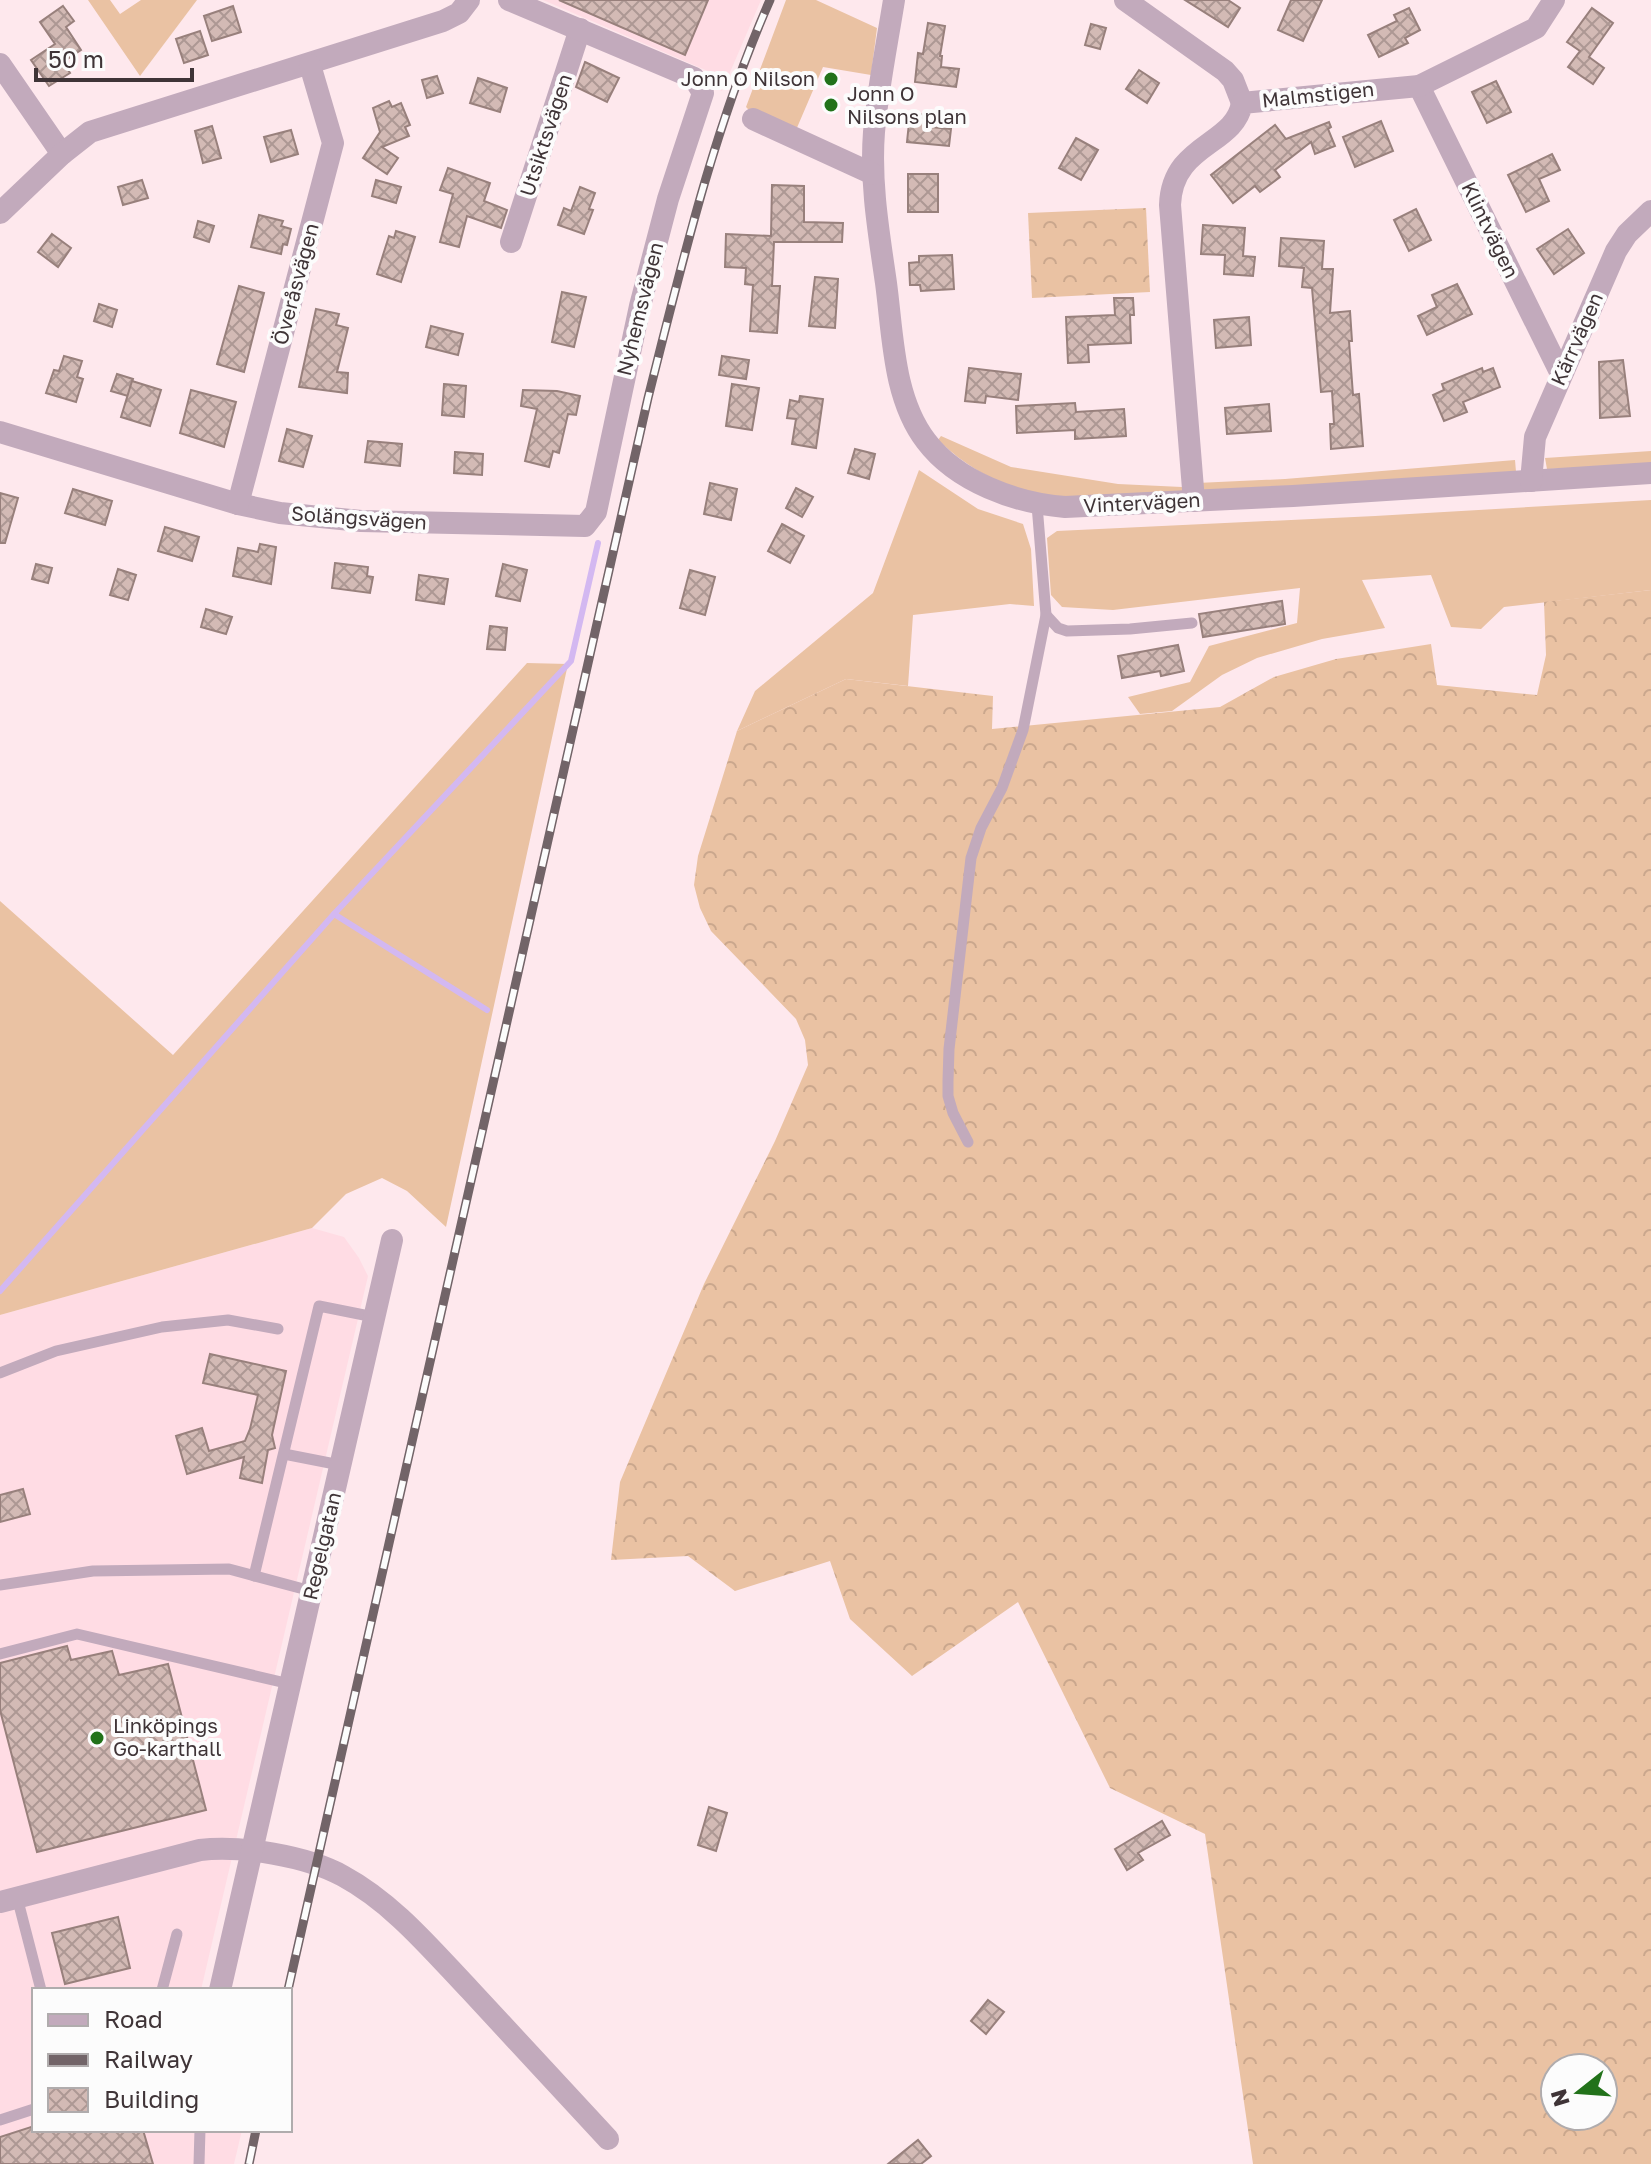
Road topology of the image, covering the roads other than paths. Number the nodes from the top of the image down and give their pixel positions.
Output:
1 (469, 0) edge
2 (509, 0) edge
3 (894, 0) edge
4 (1125, 0) edge
5 (1554, 0) edge
6 (580, 29) junction
7 (0, 64) edge
8 (310, 65) junction
9 (1419, 86) junction
10 (1242, 103) junction
11 (753, 119) dead end
12 (62, 154) junction
13 (873, 174) junction
14 (1651, 211) edge
15 (0, 212) edge
16 (511, 242) dead end
17 (1561, 374) junction
18 (0, 432) edge
19 (1651, 473) edge
20 (1531, 481) junction
21 (1194, 501) junction
22 (238, 504) junction
23 (1037, 505) junction
24 (585, 526) joint
25 (1046, 615) junction
26 (1192, 623) dead end
27 (968, 1142) dead end
28 (392, 1240) dead end
29 (374, 1317) junction
30 (278, 1329) dead end
31 (0, 1373) edge
32 (284, 1454) junction
33 (340, 1465) junction
34 (254, 1576) junction
35 (0, 1585) edge
36 (311, 1591) junction
37 (0, 1654) edge
38 (290, 1684) junction
39 (251, 1852) junction
40 (8, 1900) edge
41 (177, 1934) dead end
42 (40, 1988) edge
43 (163, 1988) edge
44 (220, 1988) edge
45 (32, 2110) edge
46 (0, 2120) edge
47 (200, 2132) edge
48 (608, 2139) dead end
49 (199, 2164) edge

1 - 8 street
2 - 6 street
3 - 13 street, Vintervägen
4 - 10 street
5 - 9 street, Malmstigen
6 - 16 street, Utsiktsvägen
6 - 24 street, Nyhemsvägen
7 - 12 street
8 - 12 street
8 - 22 street, Överåsvägen
9 - 10 street, Malmstigen
9 - 17 street, Klintvägen
10 - 21 street, Malmstigen
11 - 13 street
12 - 15 street
13 - 23 street, Vintervägen
14 - 17 street, Kärrvägen
17 - 20 street, Kärrvägen
18 - 22 street, Solängsvägen
19 - 20 street, Vintervägen
20 - 21 street, Vintervägen
21 - 23 street, Vintervägen
22 - 24 street, Solängsvägen
23 - 25 lane
25 - 26 lane
25 - 27 lane
28 - 29 street, Regelgatan
29 - 32 lane
29 - 33 street, Regelgatan
30 - 31 lane
32 - 33 lane
32 - 34 lane
33 - 36 street, Regelgatan
34 - 35 lane
34 - 36 lane
36 - 38 street, Regelgatan
37 - 38 lane
38 - 39 street, Regelgatan
39 - 40 street
39 - 44 street, Regelgatan
39 - 48 street
40 - 42 lane
41 - 43 lane
45 - 46 lane
47 - 49 lane

